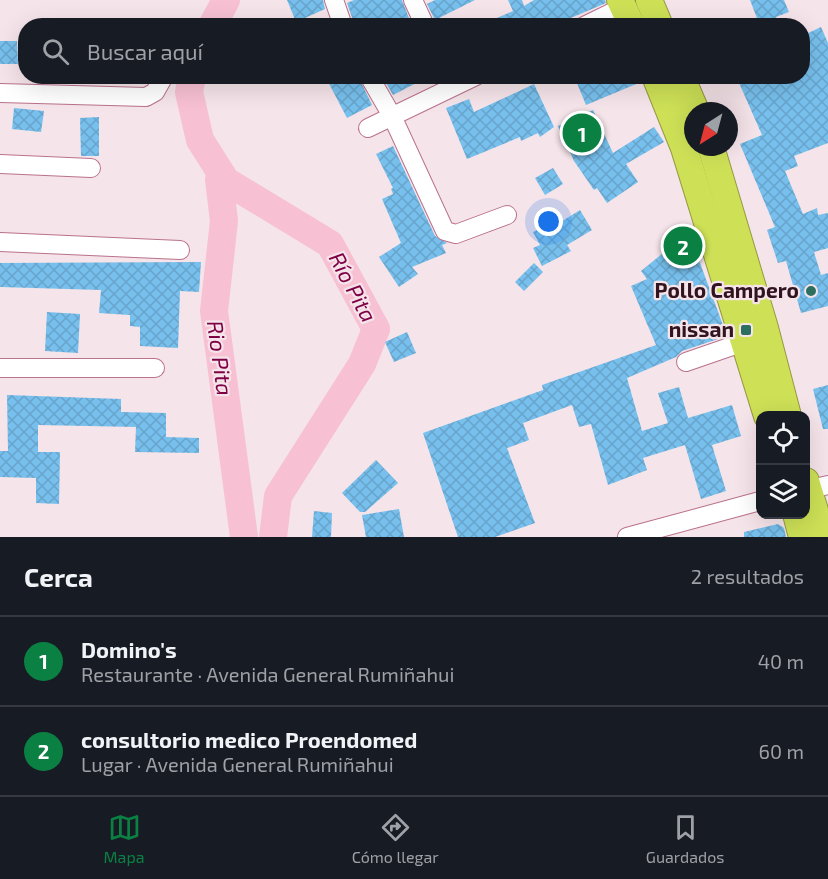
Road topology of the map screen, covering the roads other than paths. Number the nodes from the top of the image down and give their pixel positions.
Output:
1 (334, 0) edge
2 (413, 0) edge
3 (649, 0) edge
4 (625, 11) edge
5 (340, 18) edge
6 (421, 18) edge
7 (606, 18) edge
8 (657, 18) edge
9 (160, 84) edge
10 (374, 84) edge
11 (448, 84) edge
12 (658, 84) edge
13 (684, 84) edge
14 (0, 93) edge
15 (692, 102) edge
16 (392, 116) junction
17 (368, 128) dead end
18 (714, 156) edge
19 (0, 164) edge
20 (91, 168) dead end
21 (507, 215) dead end
22 (0, 242) edge
23 (180, 250) dead end
24 (744, 342) junction
25 (686, 362) dead end
26 (0, 368) edge
27 (155, 368) dead end
28 (765, 411) edge
29 (787, 411) edge
30 (812, 487) edge
31 (756, 502) edge
32 (797, 519) edge
33 (627, 537) edge
34 (802, 537) edge
35 (823, 537) edge

1 - 5 street
2 - 6 street
3 - 8 highway
4 - 7 street
9 - 14 street
10 - 16 street
11 - 16 street
12 - 24 highway
13 - 15 highway
16 - 17 street
16 - 21 street
18 - 29 highway
19 - 20 street
22 - 23 street
24 - 25 street
24 - 28 highway
26 - 27 street
30 - 35 highway
31 - 33 street
32 - 34 highway

